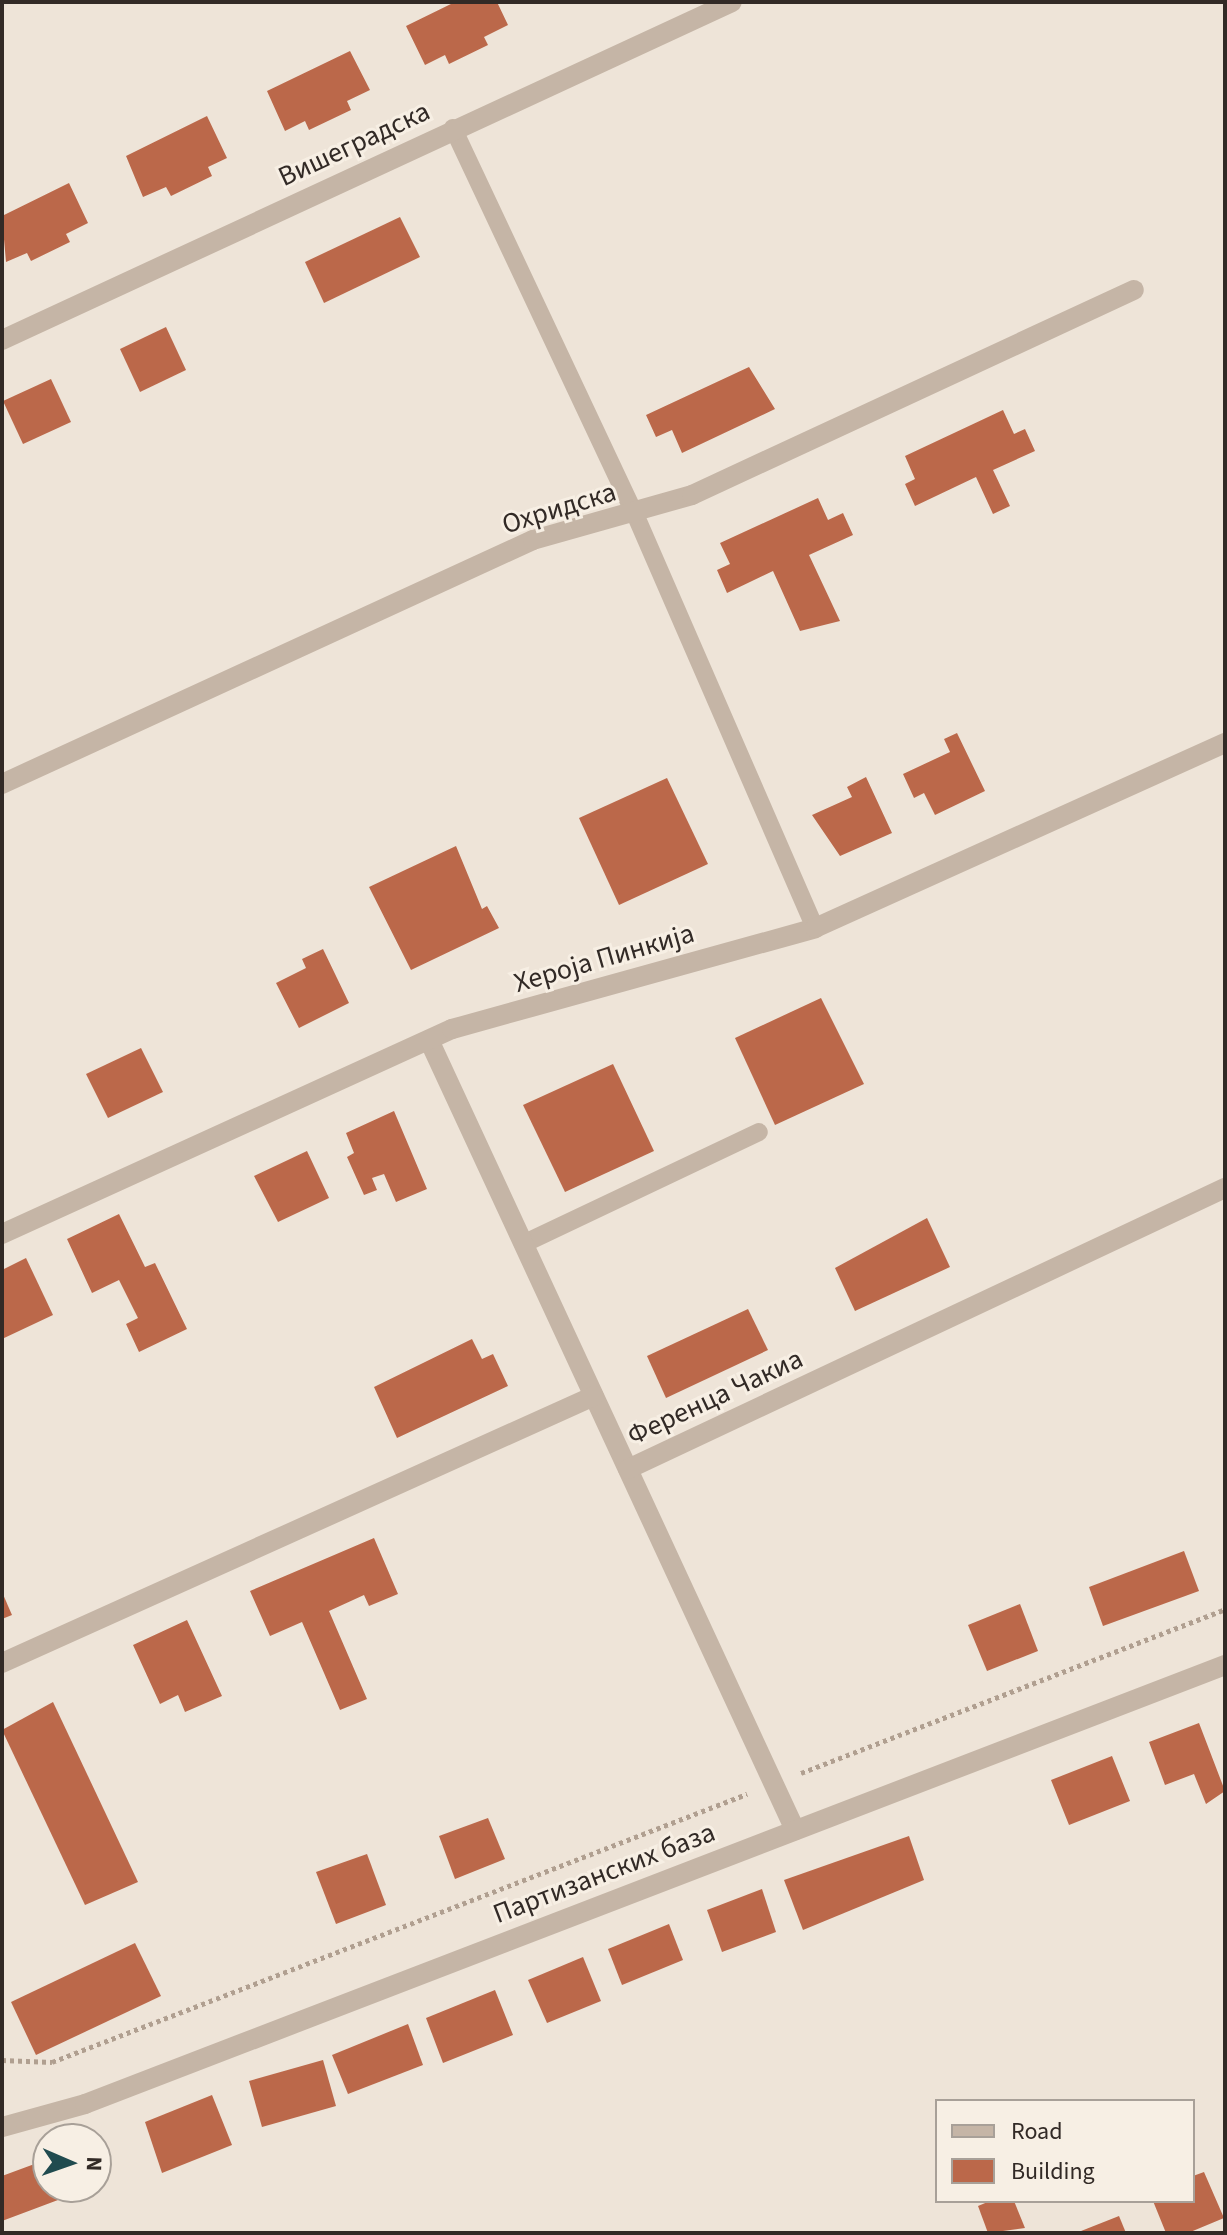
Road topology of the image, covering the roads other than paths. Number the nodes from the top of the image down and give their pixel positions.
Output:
1 (732, 2) edge
2 (453, 128) junction
3 (1134, 290) dead end
4 (2, 340) edge
5 (635, 514) junction
6 (1225, 743) edge
7 (2, 784) edge
8 (815, 928) junction
9 (429, 1040) junction
10 (759, 1132) dead end
11 (1225, 1188) edge
12 (2, 1234) edge
13 (523, 1244) junction
14 (594, 1396) junction
15 (628, 1469) junction
16 (2, 1663) edge
17 (1225, 1665) edge
18 (795, 1830) junction
19 (2, 2127) edge

1 - 2 street, Вишеградска
2 - 4 street, Вишеградска
2 - 5 lane
3 - 5 street, Охридска
5 - 7 street, Охридска
5 - 8 lane
6 - 8 street, Хероја Пинкија
8 - 9 street, Хероја Пинкија
9 - 12 street, Хероја Пинкија
9 - 13 street
10 - 13 lane
11 - 15 street, Ференца Чакиа
13 - 14 street
14 - 15 street, Ференца Чакиа
14 - 16 street, Ференца Чакиа
15 - 18 street
17 - 18 street, Партизанских база
18 - 19 street, Партизанских база

